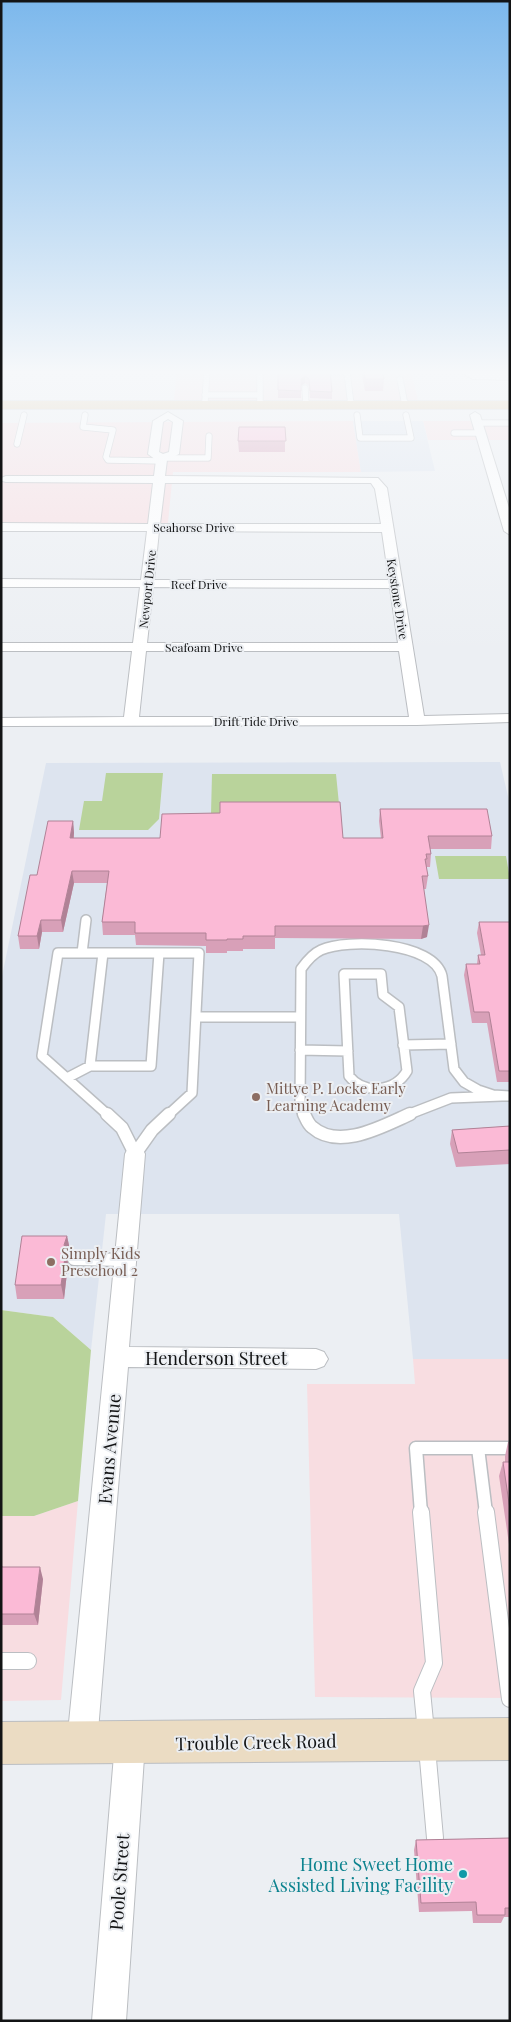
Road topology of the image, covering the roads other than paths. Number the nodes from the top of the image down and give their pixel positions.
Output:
1 (162, 464) edge
2 (490, 464) edge
3 (6, 479) dead end
4 (160, 479) junction
5 (374, 480) joint
6 (1, 527) edge
7 (154, 527) junction
8 (388, 528) junction
9 (510, 531) edge
10 (1, 583) edge
11 (148, 584) junction
12 (396, 584) junction
13 (1, 646) edge
14 (140, 647) junction
15 (406, 647) junction
16 (510, 718) edge
17 (132, 721) junction
18 (417, 721) junction
19 (1, 722) edge
20 (86, 920) dead end
21 (160, 953) junction
22 (82, 954) junction
23 (103, 954) junction
24 (197, 1017) junction
25 (300, 1017) junction
26 (450, 1044) junction
27 (404, 1045) junction
28 (300, 1050) junction
29 (348, 1051) junction
30 (90, 1066) junction
31 (67, 1078) junction
32 (504, 1096) edge
33 (135, 1154) junction
34 (74, 1260) dead end
35 (126, 1260) junction
36 (117, 1358) junction
37 (316, 1358) dead end
38 (478, 1448) junction
39 (510, 1448) edge
40 (506, 1632) edge
41 (1, 1661) edge
42 (28, 1661) dead end
43 (509, 1690) edge
44 (510, 1739) edge
45 (427, 1740) junction
46 (82, 1743) junction
47 (130, 1743) junction
48 (1, 1744) edge
49 (435, 1838) edge
50 (109, 2021) edge

1 - 4 street, Newport Drive
2 - 9 street
3 - 4 street
4 - 5 street
4 - 7 street, Newport Drive
5 - 8 street, Keystone Drive
6 - 7 street, Seahorse Drive
7 - 8 street, Seahorse Drive
7 - 11 street, Newport Drive
8 - 12 street, Keystone Drive
10 - 11 street, Reef Drive
11 - 12 street, Reef Drive
11 - 14 street, Newport Drive
12 - 15 street, Keystone Drive
13 - 14 street, Seafoam Drive
14 - 15 street, Seafoam Drive
14 - 17 street, Newport Drive
15 - 18 street, Keystone Drive
16 - 18 street, Drift Tide Drive
17 - 18 street, Drift Tide Drive
17 - 19 street, Drift Tide Drive
20 - 22 lane
21 - 23 lane
21 - 24 lane
21 - 30 lane
22 - 23 lane
22 - 31 lane
23 - 30 lane
24 - 25 lane
24 - 33 lane
25 - 26 lane
25 - 28 lane
26 - 27 lane
26 - 32 lane
27 - 29 lane
27 - 29 lane
28 - 29 lane
28 - 32 lane
30 - 31 lane
31 - 33 lane
33 - 35 street, Evans Avenue
34 - 35 lane
35 - 36 street, Evans Avenue
36 - 37 street, Henderson Street
36 - 46 street, Evans Avenue
38 - 39 lane
38 - 40 lane
38 - 45 lane
40 - 43 lane
41 - 42 lane
44 - 45 street, Trouble Creek Road
45 - 47 street, Trouble Creek Road
45 - 49 lane
46 - 47 street, Trouble Creek Road
46 - 48 street, Trouble Creek Road
47 - 50 street, Poole Street

